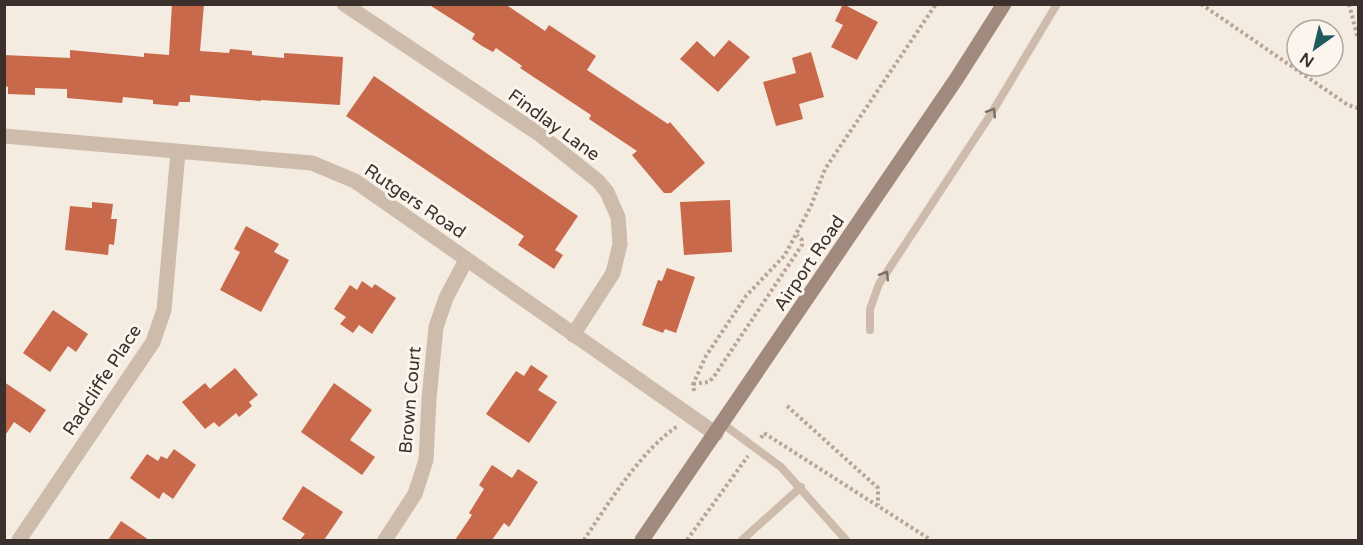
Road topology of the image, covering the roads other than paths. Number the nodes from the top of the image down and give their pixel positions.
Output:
1 (344, 4) edge
2 (1004, 4) edge
3 (1057, 4) edge
4 (4, 136) edge
5 (178, 152) junction
6 (466, 260) junction
7 (870, 330) dead end
8 (573, 335) junction
9 (719, 429) junction
10 (801, 488) junction
11 (20, 540) edge
12 (385, 540) edge
13 (642, 540) edge
14 (742, 540) edge
15 (846, 540) edge

1 - 8 street, Findlay Lane
2 - 9 main road, Airport Road
7 -> 3 lane
4 - 5 street, Rutgers Road
5 - 6 street, Rutgers Road
5 - 11 street, Radcliffe Place
6 - 8 street, Rutgers Road
6 - 12 street, Brown Court
8 - 9 street, Rutgers Road
9 - 10 lane
9 - 13 main road, Airport Road
10 - 14 lane
10 - 15 lane

